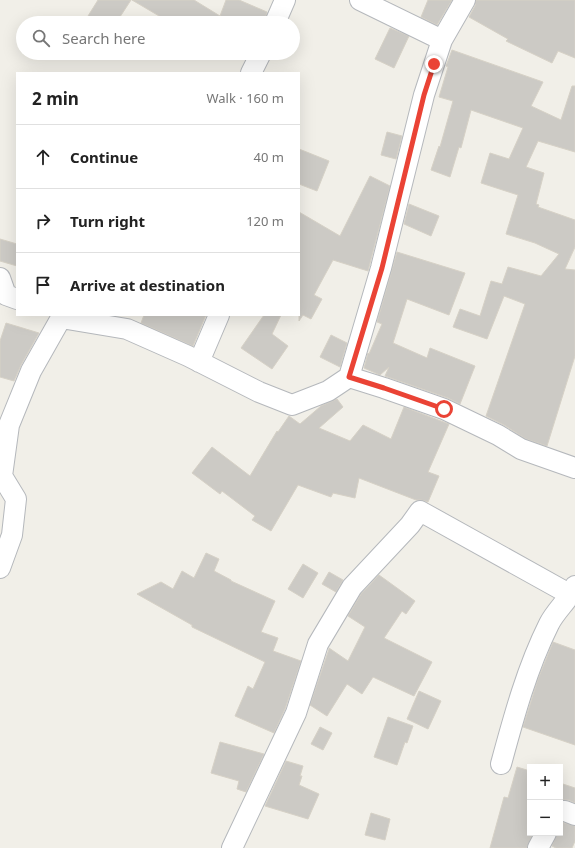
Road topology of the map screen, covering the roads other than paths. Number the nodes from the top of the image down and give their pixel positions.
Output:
1 (285, 0) edge
2 (360, 0) edge
3 (465, 0) edge
4 (278, 16) edge
5 (442, 40) junction
6 (257, 60) edge
7 (251, 72) edge
8 (0, 278) edge
9 (16, 299) edge
10 (58, 316) edge
11 (219, 316) edge
12 (130, 322) edge
13 (199, 362) junction
14 (349, 377) junction
15 (5, 423) edge
16 (575, 468) edge
17 (0, 568) edge
18 (573, 591) edge
19 (501, 764) dead end
20 (563, 811) edge
21 (575, 815) edge
22 (544, 836) edge
23 (232, 848) edge
24 (538, 848) edge

1 - 4 street
2 - 5 street
3 - 5 street
5 - 14 street
6 - 7 street
8 - 9 street
10 - 12 street
10 - 15 street
11 - 13 street
12 - 13 street
13 - 14 street
14 - 16 street
15 - 17 street
18 - 19 street
18 - 23 street
20 - 21 street
22 - 24 street

